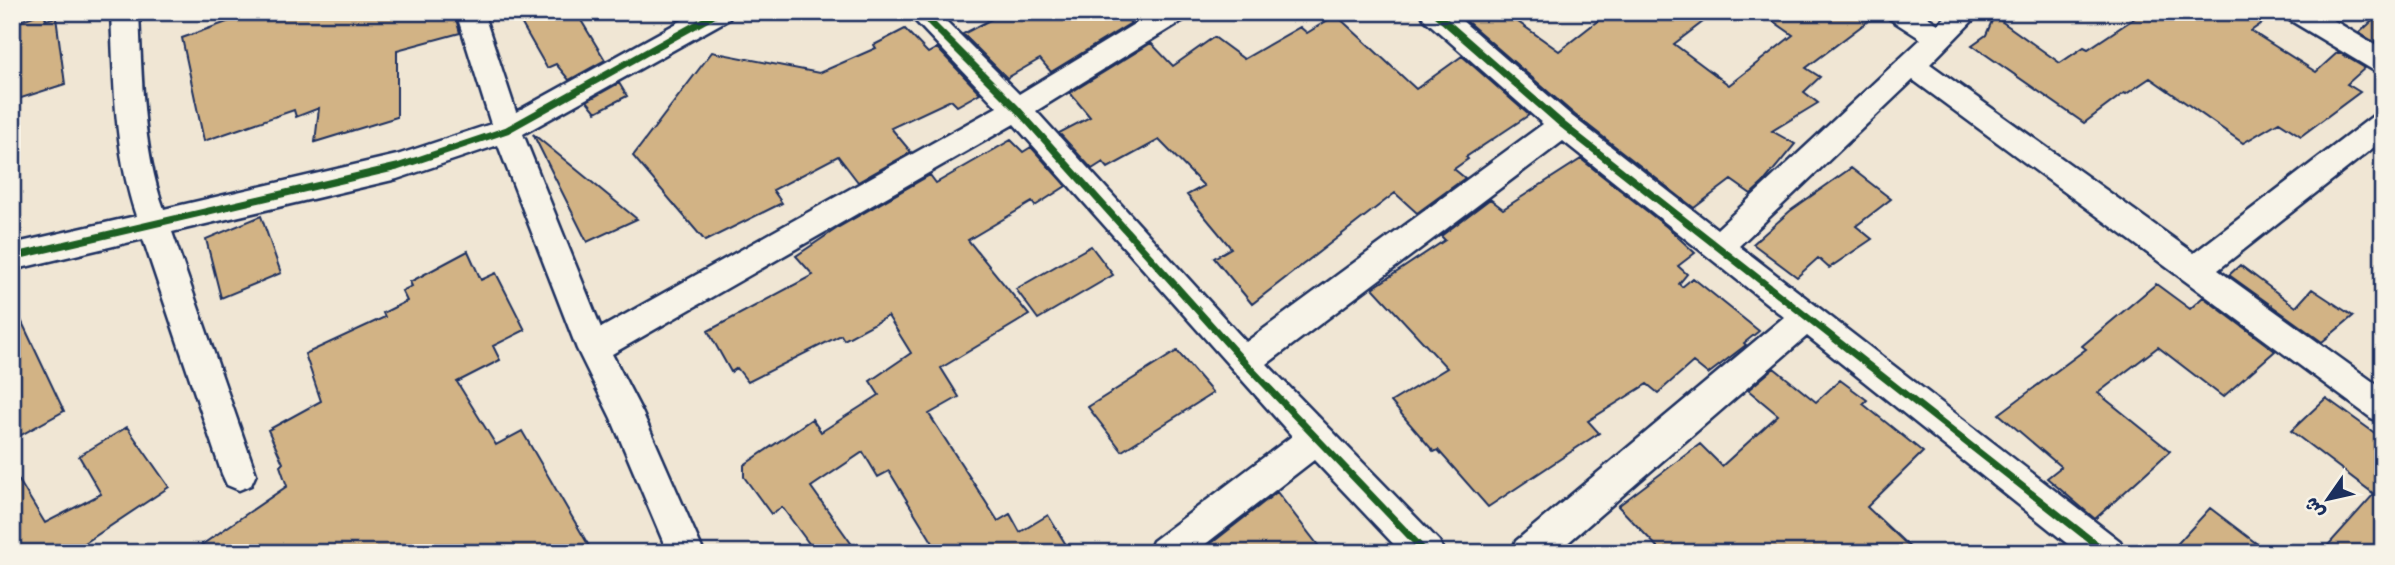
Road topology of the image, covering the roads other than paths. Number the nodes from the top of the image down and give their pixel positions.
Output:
1 (125, 12) edge
2 (470, 12) edge
3 (719, 12) edge
4 (920, 12) edge
5 (1175, 12) edge
6 (1434, 12) edge
7 (1900, 12) edge
8 (1968, 12) edge
9 (2298, 12) edge
10 (1941, 39) junction
11 (2383, 63) edge
12 (1912, 65) junction
13 (1017, 109) junction
14 (1563, 125) junction
15 (2382, 126) edge
16 (507, 130) junction
17 (152, 223) junction
18 (1718, 247) junction
19 (12, 257) edge
20 (2193, 272) junction
21 (1806, 318) junction
22 (593, 349) junction
23 (1244, 362) junction
24 (2383, 408) edge
25 (1315, 439) junction
26 (239, 474) dead end
27 (686, 553) edge
28 (1166, 553) edge
29 (1426, 553) edge
30 (1529, 553) edge
31 (2107, 553) edge

1 - 17 street
2 - 16 street
3 - 16 street
4 - 13 street
5 - 13 street
6 - 14 street
7 - 10 street
8 - 10 street
9 - 11 street
10 - 12 street
12 - 18 street
12 - 20 street
13 - 22 street
13 - 23 street
14 - 18 street
14 - 23 street
15 - 20 street
16 - 17 street
16 - 22 street
17 - 19 street
17 - 26 street
18 - 21 street
20 - 24 street
21 - 30 street
21 - 31 street
22 - 27 street
23 - 25 street
25 - 28 street
25 - 29 street

